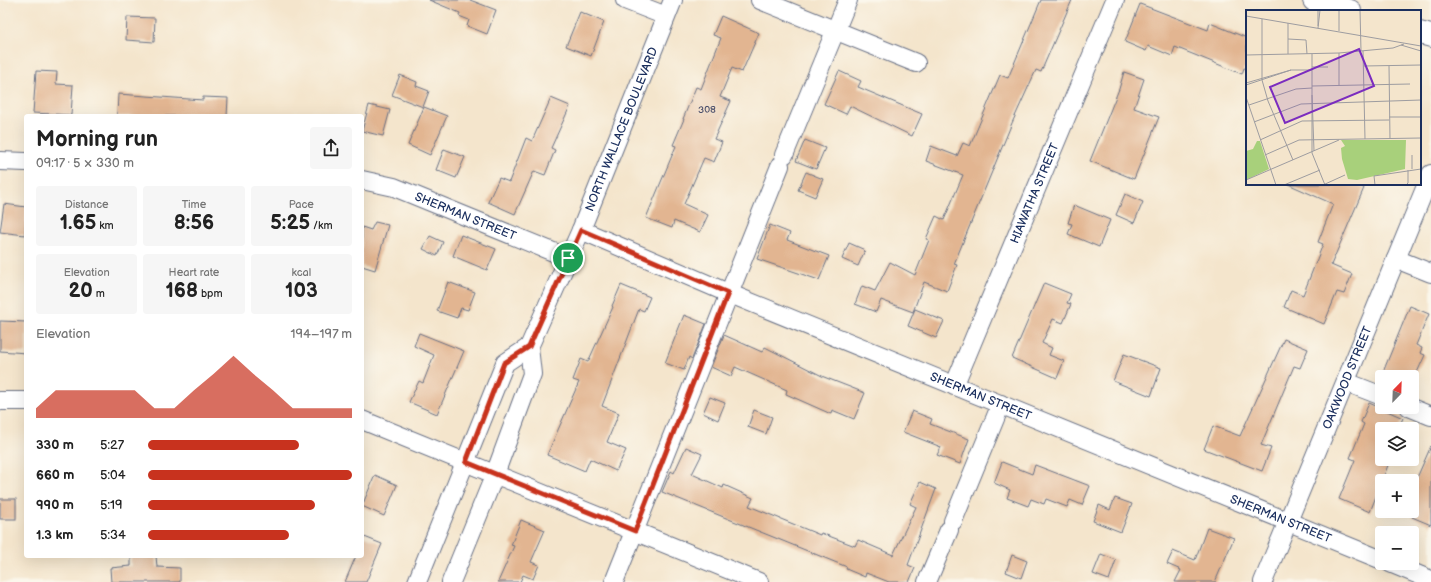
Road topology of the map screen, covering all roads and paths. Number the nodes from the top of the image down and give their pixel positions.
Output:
1 (625, 0) edge
2 (760, 0) edge
3 (848, 0) edge
4 (1115, 0) edge
5 (1314, 0) edge
6 (670, 8) edge
7 (1347, 10) edge
8 (836, 31) junction
9 (1421, 33) edge
10 (1431, 36) edge
11 (916, 63) dead end
12 (0, 161) edge
13 (24, 162) edge
14 (1431, 174) edge
15 (364, 180) edge
16 (581, 230) junction
17 (568, 258) junction
18 (1396, 259) junction
19 (1431, 273) edge
20 (728, 293) junction
21 (529, 347) junction
22 (1346, 382) junction
23 (954, 386) junction
24 (1375, 393) edge
25 (0, 401) edge
26 (24, 401) edge
27 (1001, 404) junction
28 (1419, 411) edge
29 (1431, 416) edge
30 (364, 421) edge
31 (466, 462) junction
32 (495, 474) junction
33 (1288, 522) junction
34 (635, 531) junction
35 (1375, 557) edge
36 (1407, 570) edge
37 (1431, 580) edge
38 (417, 582) edge
39 (451, 582) edge
40 (614, 582) edge
41 (759, 582) edge
42 (927, 582) edge
43 (1263, 582) edge

1 - 6 street
2 - 8 street
3 - 8 street
4 - 23 street, HIAWATHA STREET
5 - 7 main road
6 - 16 street, NORTH WALLACE BOULEVARD
8 - 11 street
8 - 20 street
9 - 10 main road
12 - 13 street
14 - 18 street, OAKWOOD STREET
15 - 17 street, SHERMAN STREET
16 - 17 street, NORTH WALLACE BOULEVARD
16 - 20 street, SHERMAN STREET
17 - 21 street, NORTH WALLACE BOULEVARD
18 - 19 street
18 - 22 street, OAKWOOD STREET
20 - 23 street, SHERMAN STREET
20 - 34 street
21 - 31 street
21 - 32 street
22 - 24 street
22 - 33 street, OAKWOOD STREET
23 - 27 street, SHERMAN STREET
25 - 26 street
27 - 33 street, SHERMAN STREET
27 - 42 street
28 - 29 street
30 - 31 street
31 - 32 street
31 - 38 street
32 - 34 street
32 - 39 street
33 - 35 street, SHERMAN STREET
33 - 43 street, OAKWOOD STREET
34 - 40 street
34 - 41 street
36 - 37 street

